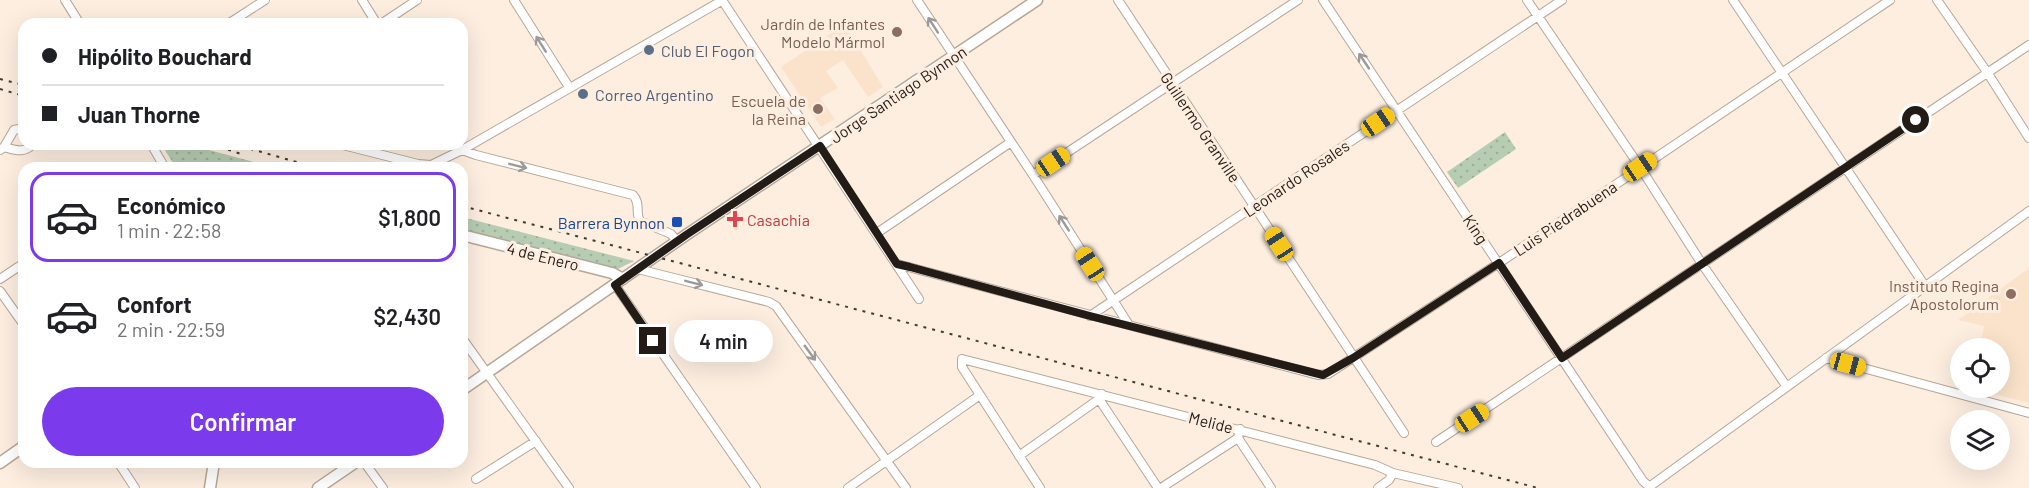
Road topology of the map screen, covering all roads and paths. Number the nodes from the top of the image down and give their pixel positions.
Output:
1 (65, 0) edge
2 (265, 0) edge
3 (362, 0) edge
4 (417, 0) edge
5 (513, 0) edge
6 (722, 0) edge
7 (917, 0) edge
8 (1037, 0) edge
9 (1118, 0) edge
10 (1298, 0) edge
11 (1323, 0) edge
12 (1527, 0) edge
13 (1562, 0) edge
14 (1733, 0) edge
15 (1890, 0) edge
16 (1937, 0) edge
17 (1537, 16) junction
18 (76, 18) edge
19 (237, 18) edge
20 (375, 18) edge
21 (388, 18) edge
22 (2029, 45) edge
23 (954, 56) junction
24 (1987, 72) junction
25 (1781, 73) junction
26 (1172, 83) junction
27 (569, 87) junction
28 (1396, 110) junction
29 (18, 129) edge
30 (2029, 138) edge
31 (1011, 141) junction
32 (468, 142) edge
33 (820, 146) junction
34 (2, 148) edge
35 (26, 150) edge
36 (363, 150) edge
37 (454, 150) edge
38 (465, 150) edge
39 (410, 162) edge
40 (436, 162) edge
41 (1640, 167) junction
42 (1845, 168) junction
43 (1033, 175) junction
44 (1254, 206) junction
45 (2029, 211) edge
46 (877, 233) junction
47 (468, 237) edge
48 (677, 241) junction
49 (1499, 263) junction
50 (897, 264) junction
51 (1702, 264) junction
52 (18, 267) edge
53 (638, 269) junction
54 (0, 279) edge
55 (619, 282) junction
56 (1925, 286) junction
57 (0, 291) edge
58 (919, 299) dead end
59 (1113, 299) junction
60 (18, 316) edge
61 (1090, 316) junction
62 (1129, 325) junction
63 (468, 346) edge
64 (1353, 358) junction
65 (1562, 358) junction
66 (1826, 358) junction
67 (488, 372) junction
68 (468, 386) edge
69 (1787, 387) junction
70 (980, 394) junction
71 (1101, 397) junction
72 (2029, 413) edge
73 (1239, 433) junction
74 (1404, 434) dead end
75 (536, 441) junction
76 (1436, 442) dead end
77 (18, 450) edge
78 (1019, 456) junction
79 (887, 460) junction
80 (0, 463) edge
81 (122, 468) edge
82 (213, 468) edge
83 (347, 468) edge
84 (368, 468) edge
85 (1393, 473) junction
86 (1415, 478) junction
87 (476, 479) dead end
88 (135, 488) edge
89 (210, 488) edge
90 (318, 488) edge
91 (383, 488) edge
92 (569, 488) edge
93 (756, 488) edge
94 (848, 488) edge
95 (906, 488) edge
96 (1040, 488) edge
97 (1159, 488) edge
98 (1271, 488) edge
99 (1378, 488) edge
100 (1418, 488) edge
101 (1458, 488) edge
102 (1650, 488) edge

1 - 18 street
2 - 19 street
3 - 20 street
4 - 21 street
27 -> 5 street
6 - 27 street
6 - 33 street
23 -> 7 street
8 - 23 street, Jorge Santiago Bynnon
9 - 26 street, Guillermo Granville
10 - 26 street
28 -> 11 street, King
12 - 17 street
13 - 17 street, Leonardo Rosales
14 - 25 street
15 - 25 street, Luis Piedrabuena
16 - 24 street
17 - 28 street, Leonardo Rosales
17 - 41 street
22 - 24 street
23 - 31 street
23 - 33 street, Jorge Santiago Bynnon
24 - 30 street
24 - 42 street
25 - 41 street, Luis Piedrabuena
25 - 42 street
26 - 43 street
26 - 44 street, Guillermo Granville
27 - 32 street
28 - 44 street, Leonardo Rosales
28 - 49 street, King
29 - 34 street
31 - 43 street
31 - 46 street
33 - 46 street
33 - 48 street, Jorge Santiago Bynnon
34 - 35 street
36 - 39 street
37 - 40 street
38 -> 48 street
41 - 49 street, Luis Piedrabuena
41 - 51 street
42 - 51 street
42 - 56 street
59 -> 43 street
44 - 59 street, Leonardo Rosales
44 - 64 street, Guillermo Granville
45 - 56 street
46 - 50 street
47 - 55 street, 4 de Enero
48 - 53 street, Jorge Santiago Bynnon
49 - 64 street, Luis Piedrabuena
49 - 65 street, King
50 - 58 street
50 - 61 street
51 - 65 street
51 - 69 street
52 - 54 street
53 - 55 street, Jorge Santiago Bynnon
53 -> 79 street
55 - 67 street, Jorge Santiago Bynnon
55 - 93 street
56 - 66 street
57 - 60 street
59 - 61 street, Leonardo Rosales
59 - 62 street
61 - 62 street
62 - 64 street, Luis Piedrabuena
63 - 67 street
64 - 74 street, Guillermo Granville
65 - 76 street
65 - 102 street, King
66 - 69 street
66 - 72 street
67 - 68 street, Jorge Santiago Bynnon
67 - 75 street
69 - 102 street
70 - 71 street, Melide
70 - 78 street
70 - 79 street
71 - 73 street, Melide
71 - 78 street
71 - 97 street
73 - 85 street, Melide
73 - 97 street
73 - 98 street
75 - 87 street
75 - 92 street
77 - 80 street
78 - 96 street
79 - 94 street
79 - 95 street
81 - 88 street
82 - 89 street
83 - 90 street
84 - 91 street
85 - 86 street, Melide
85 - 99 street
86 - 100 street
86 - 101 street, Melide

